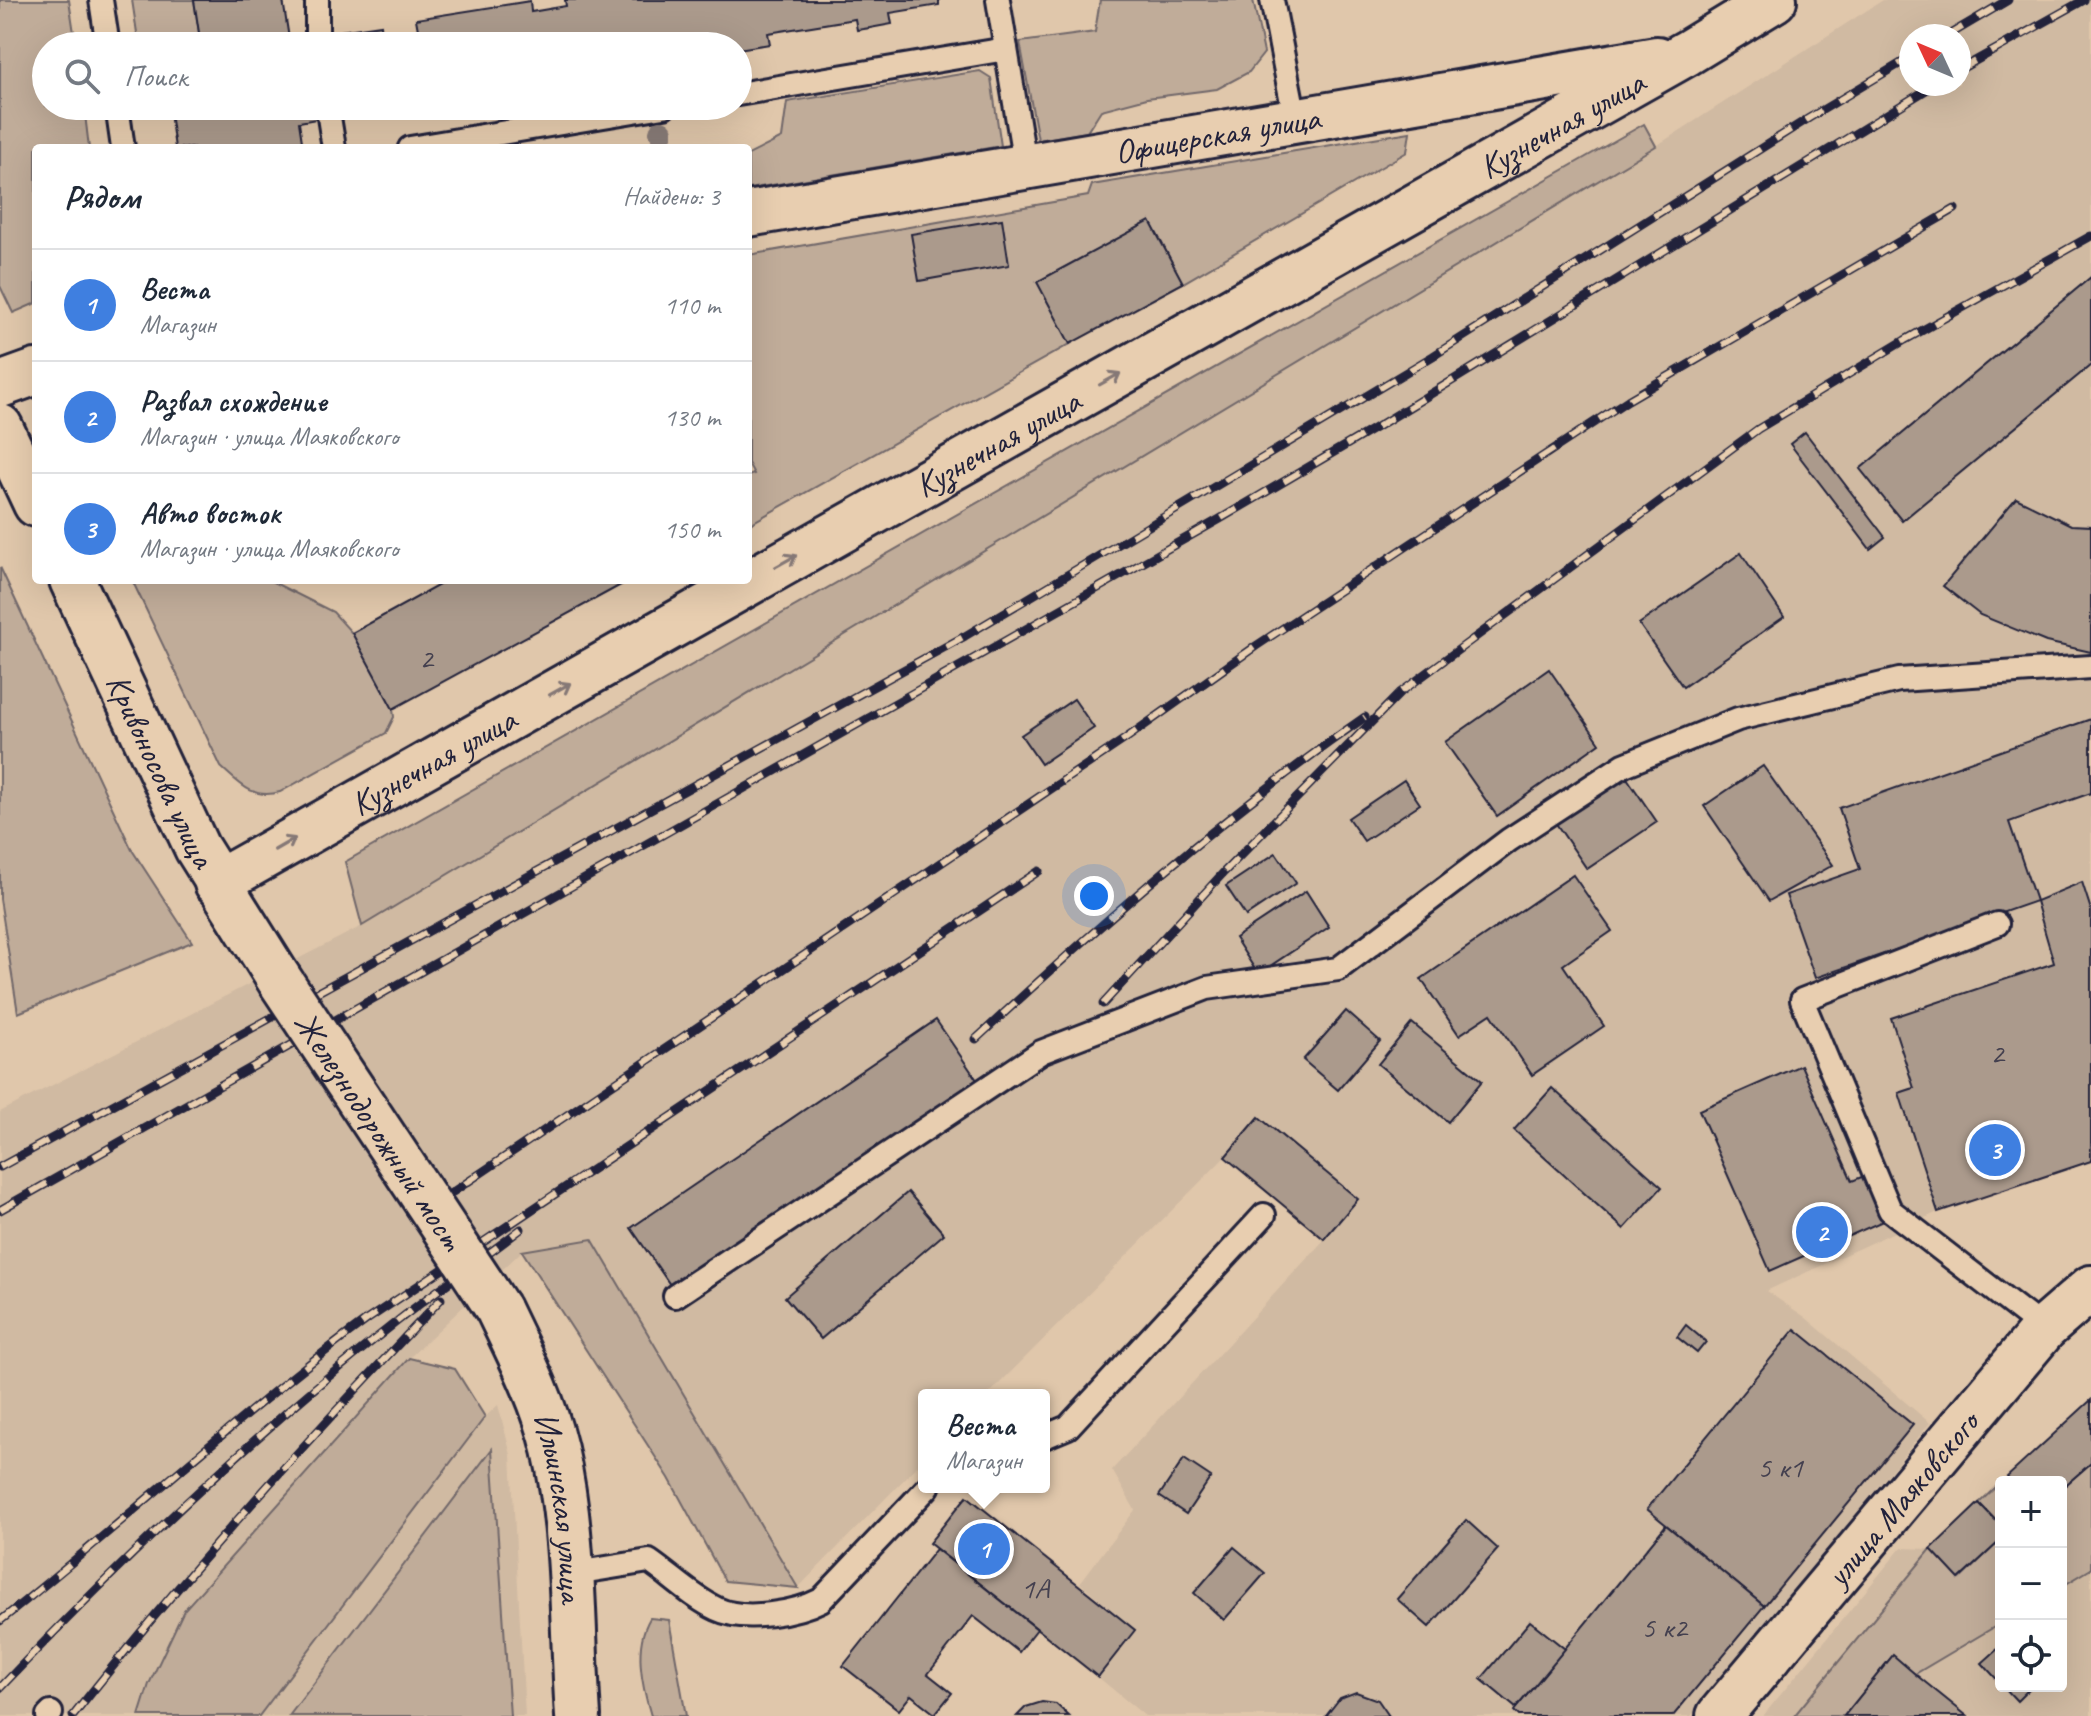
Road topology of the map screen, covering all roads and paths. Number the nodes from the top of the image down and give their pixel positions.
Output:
1 (101, 0) edge
2 (317, 0) edge
3 (998, 0) edge
4 (1272, 0) edge
5 (1774, 0) edge
6 (106, 32) edge
7 (317, 32) edge
8 (1006, 49) junction
9 (1687, 53) junction
10 (752, 92) edge
11 (119, 120) edge
12 (329, 120) edge
13 (579, 120) edge
14 (1296, 123) junction
15 (122, 144) edge
16 (333, 144) edge
17 (434, 144) edge
18 (1025, 164) junction
19 (752, 213) edge
20 (32, 373) edge
21 (0, 385) edge
22 (0, 427) edge
23 (32, 490) edge
24 (752, 581) edge
25 (74, 584) edge
26 (747, 584) edge
27 (2091, 667) edge
28 (217, 883) junction
29 (1997, 924) dead end
30 (262, 953) joint
31 (1264, 1215) dead end
32 (2091, 1288) edge
33 (675, 1296) dead end
34 (498, 1309) joint
35 (2044, 1329) junction
36 (1050, 1434) edge
37 (922, 1493) edge
38 (569, 1574) junction
39 (578, 1716) edge
40 (1719, 1716) edge

1 - 6 lane
2 - 7 lane
3 - 8 lane
4 - 14 lane
5 - 9 street, Кузнечная улица
8 - 10 lane
8 - 18 lane
9 - 14 street, Офицерская улица
24 -> 9 street, Кузнечная улица
11 - 15 lane
12 - 16 lane
13 - 17 lane
14 - 18 street, Офицерская улица
18 - 19 street, Офицерская улица
20 - 21 street
22 - 23 street
25 - 28 street, Кривоносова улица
28 -> 26 street, Кузнечная улица
27 - 33 lane
28 - 30 street, Кривоносова улица
29 - 35 lane
30 - 34 street, Железнодорожный мост, bridge
31 - 36 lane
32 - 35 street, улица Маяковского
34 - 38 street, Ильинская улица
35 - 40 street, улица Маяковского
37 - 38 lane
38 - 39 street, Ильинская улица

